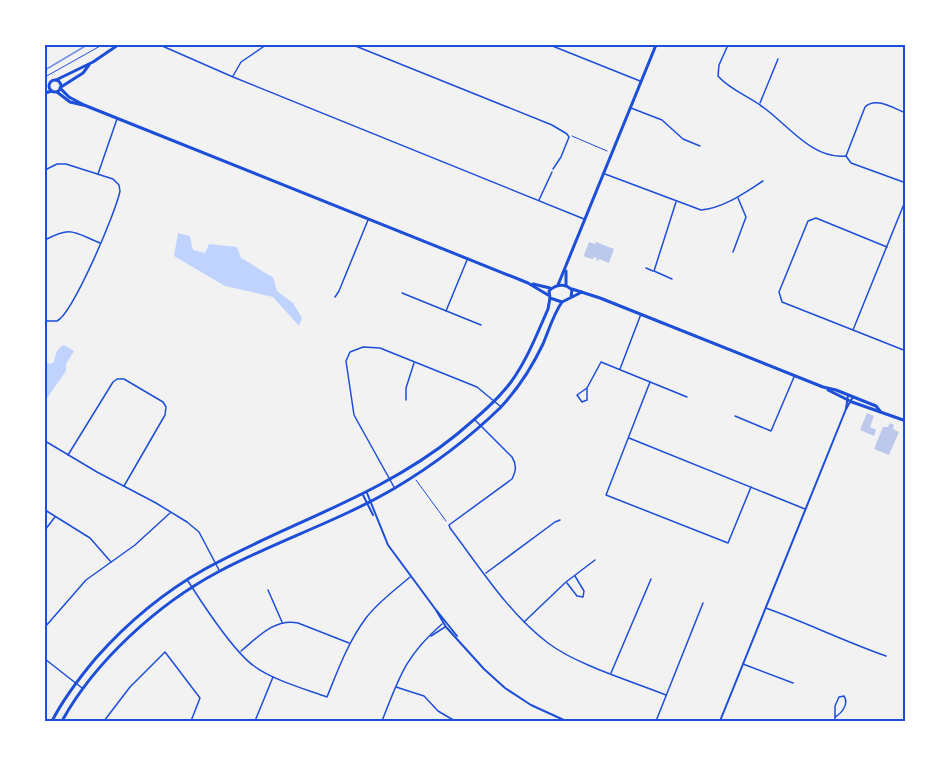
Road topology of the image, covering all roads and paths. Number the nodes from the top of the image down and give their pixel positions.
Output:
1 (102, 45) edge
2 (120, 45) edge
3 (160, 45) edge
4 (266, 45) edge
5 (352, 45) edge
6 (550, 45) edge
7 (656, 45) edge
8 (728, 45) edge
9 (778, 58) dead end
10 (93, 62) junction
11 (233, 76) junction
12 (45, 77) edge
13 (56, 80) junction
14 (641, 81) junction
15 (47, 86) edge
16 (60, 88) junction
17 (53, 92) junction
18 (45, 93) edge
19 (760, 104) junction
20 (84, 105) junction
21 (630, 107) junction
22 (906, 113) edge
23 (117, 118) junction
24 (569, 136) junction
25 (700, 146) dead end
26 (609, 152) dead end
27 (846, 156) junction
28 (553, 168) dead end
29 (45, 170) edge
30 (552, 172) dead end
31 (604, 173) junction
32 (98, 174) junction
33 (763, 181) dead end
34 (906, 183) edge
35 (737, 197) junction
36 (906, 199) edge
37 (539, 201) junction
38 (676, 201) junction
39 (368, 219) junction
40 (585, 220) junction
41 (45, 240) edge
42 (100, 243) junction
43 (887, 247) junction
44 (733, 252) dead end
45 (468, 259) junction
46 (646, 268) dead end
47 (566, 270) junction
48 (654, 271) junction
49 (672, 279) dead end
50 (528, 283) junction
51 (558, 285) junction
52 (566, 285) junction
53 (551, 289) junction
54 (572, 289) junction
55 (402, 292) dead end
56 (582, 292) junction
57 (549, 296) junction
58 (335, 297) dead end
59 (571, 297) junction
60 (562, 302) junction
61 (446, 310) junction
62 (641, 314) junction
63 (45, 321) edge
64 (481, 325) dead end
65 (853, 330) junction
66 (906, 351) edge
67 (415, 362) junction
68 (620, 369) junction
69 (794, 376) junction
70 (650, 382) junction
71 (587, 388) junction
72 (687, 397) dead end
73 (847, 397) junction
74 (406, 400) dead end
75 (853, 400) junction
76 (494, 401) junction
77 (501, 407) junction
78 (846, 409) junction
79 (735, 416) dead end
80 (475, 419) junction
81 (906, 421) edge
82 (480, 425) junction
83 (628, 437) junction
84 (45, 441) edge
85 (68, 455) junction
86 (416, 479) dead end
87 (390, 480) junction
88 (124, 486) junction
89 (394, 488) junction
90 (751, 488) junction
91 (364, 494) junction
92 (368, 502) junction
93 (806, 509) junction
94 (45, 510) edge
95 (171, 513) junction
96 (56, 516) junction
97 (561, 520) dead end
98 (448, 525) junction
99 (45, 530) edge
100 (595, 560) dead end
101 (111, 562) junction
102 (215, 564) junction
103 (220, 571) junction
104 (485, 574) junction
105 (575, 576) junction
106 (411, 577) junction
107 (651, 579) dead end
108 (187, 580) junction
109 (566, 582) junction
110 (192, 587) junction
111 (268, 590) dead end
112 (703, 603) dead end
113 (766, 608) junction
114 (444, 622) junction
115 (524, 622) junction
116 (282, 623) junction
117 (447, 626) junction
118 (45, 627) edge
119 (430, 636) junction
120 (350, 643) junction
121 (240, 652) junction
122 (886, 656) dead end
123 (45, 659) edge
124 (743, 664) junction
125 (611, 674) junction
126 (273, 676) junction
127 (793, 683) dead end
128 (76, 684) junction
129 (396, 686) junction
130 (83, 690) junction
131 (666, 696) junction
132 (836, 717) junction
133 (52, 721) edge
134 (62, 721) edge
135 (104, 721) edge
136 (191, 721) edge
137 (255, 721) edge
138 (382, 721) edge
139 (455, 721) edge
140 (566, 721) edge
141 (656, 721) edge
142 (720, 721) edge
143 (835, 721) edge

1 - 12 path
2 - 10 main road
3 - 11 street
4 - 11 street
5 - 24 street
6 - 14 street
7 - 14 main road
8 - 19 street
9 - 19 street
10 - 13 main road
10 - 16 main road
11 - 37 street
13 - 15 main road
13 - 16 main road
14 - 21 main road
15 - 17 main road
16 - 17 main road
16 - 20 main road
17 - 18 main road
17 - 20 main road
19 - 27 street
20 - 23 main road
21 - 25 street
21 - 31 main road
22 - 27 street
23 - 32 street
23 - 39 main road
24 - 26 path
24 - 28 street
27 - 34 street
29 - 32 street
30 - 37 street
31 - 38 street
31 - 40 main road
32 - 42 street
33 - 35 street
35 - 38 street
35 - 44 street
36 - 43 street
37 - 40 street
38 - 48 street
39 - 45 main road
39 - 58 street
40 - 47 main road
41 - 42 street
42 - 63 street
43 - 65 street
43 - 65 street
45 - 50 main road
45 - 61 street
46 - 48 street
47 - 51 main road
47 - 52 main road
48 - 49 street
50 - 53 main road
50 - 57 main road
51 - 52 main road
51 - 53 main road
52 - 54 main road
53 - 57 main road
54 - 56 main road
54 - 59 main road
55 - 61 street
56 - 59 main road
56 - 62 main road
57 - 60 main road
57 - 76 main road
59 - 60 main road
60 - 77 main road
61 - 64 street
62 - 68 street
62 - 69 main road
65 - 66 street
67 - 74 street
67 - 76 street
67 - 87 street
68 - 70 street
68 - 71 street
69 - 73 main road
69 - 79 street
70 - 72 street
70 - 83 street
71 - 71 street
73 - 75 main road
73 - 78 street
75 - 78 street
75 - 81 main road
76 - 77 street
76 - 80 main road
77 - 82 main road
78 - 93 street
80 - 82 street
80 - 87 main road
82 - 89 main road
82 - 98 street
83 - 90 street
83 - 90 street
84 - 85 street
85 - 88 street
85 - 88 street
86 - 98 path
87 - 89 street
87 - 91 main road
88 - 95 street
89 - 92 main road
90 - 93 street
91 - 92 street
91 - 102 main road
92 - 103 main road
92 - 106 street
93 - 113 street
94 - 96 street
95 - 101 street
95 - 102 street
96 - 99 street
96 - 101 street
97 - 104 street
98 - 104 street
100 - 105 street
101 - 118 street
102 - 103 street
102 - 108 main road
103 - 110 main road
104 - 115 street
105 - 109 street
105 - 109 street
106 - 114 street
106 - 120 street
107 - 125 street
108 - 110 street
108 - 128 main road
109 - 115 street
110 - 121 street
110 - 130 main road
111 - 116 street
112 - 131 street
113 - 122 street
113 - 124 street
114 - 117 street
114 - 119 street
115 - 125 street
116 - 120 street
116 - 121 street
117 - 119 street
117 - 140 street
119 - 129 street
120 - 126 street
121 - 126 street
123 - 128 street
124 - 127 street
124 - 142 street
125 - 131 street
126 - 137 street
128 - 130 street
128 - 133 main road
129 - 138 street
129 - 139 street
130 - 134 main road
131 - 141 street
132 - 132 street
132 - 143 street
135 - 136 street

